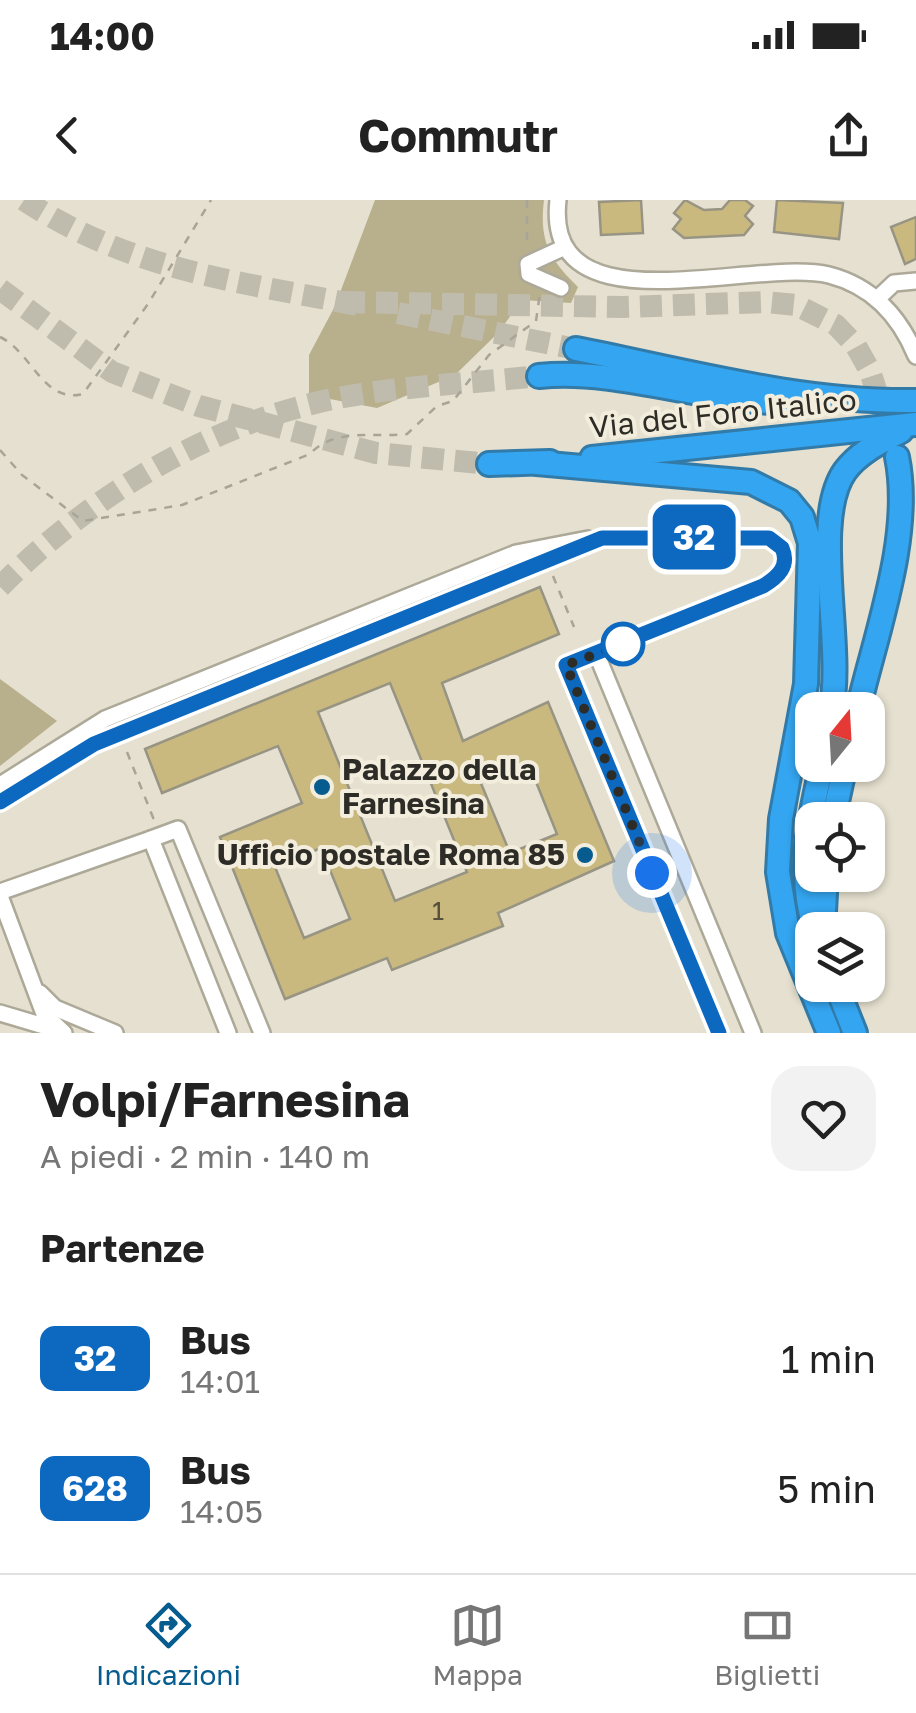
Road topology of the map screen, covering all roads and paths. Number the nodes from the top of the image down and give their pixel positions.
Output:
1 (210, 200) edge
2 (526, 200) edge
3 (558, 200) edge
4 (565, 247) junction
5 (528, 264) junction
6 (916, 281) edge
7 (540, 282) junction
8 (561, 288) dead end
9 (877, 299) junction
10 (0, 337) edge
11 (576, 349) tunnel mouth
12 (916, 356) edge
13 (539, 376) tunnel mouth
14 (838, 397) junction
15 (912, 412) edge
16 (0, 450) edge
17 (898, 458) tunnel mouth
18 (537, 463) junction
19 (489, 464) tunnel mouth
20 (602, 538) junction
21 (552, 576) dead end
22 (574, 627) dead end
23 (596, 655) junction
24 (832, 692) edge
25 (862, 692) edge
26 (177, 712) junction
27 (106, 719) junction
28 (127, 752) dead end
29 (819, 782) edge
30 (0, 785) edge
31 (0, 802) edge
32 (156, 838) junction
33 (0, 894) edge
34 (813, 912) edge
35 (216, 919) junction
36 (186, 931) junction
37 (38, 990) junction
38 (842, 1002) edge
39 (0, 1013) edge
40 (60, 1032) edge
41 (115, 1033) edge
42 (228, 1033) edge
43 (262, 1033) edge
44 (719, 1033) edge
45 (753, 1033) edge
46 (829, 1033) edge
47 (854, 1033) edge

1 - 10 path
2 - 5 path
3 - 4 street
4 - 5 street
4 - 9 street
5 - 7 street
6 - 9 street
7 - 8 street
7 - 16 path
9 - 12 street
11 - 14 highway
13 - 14 highway
14 - 15 highway, Via del Foro Italico
15 - 18 highway, Via del Foro Italico
15 - 24 highway
17 - 25 highway
18 - 19 highway
18 - 46 highway
20 - 23 street
20 - 26 street
20 - 27 street
21 - 22 path
23 - 44 street
23 - 45 street
26 - 27 street
26 - 31 street
27 - 30 street
28 - 32 path
29 - 34 highway
32 - 33 street
32 - 35 street
32 - 36 street
33 - 37 street
35 - 36 street
35 - 43 street
36 - 42 street
37 - 40 street
37 - 41 street
38 - 47 highway
39 - 40 street

